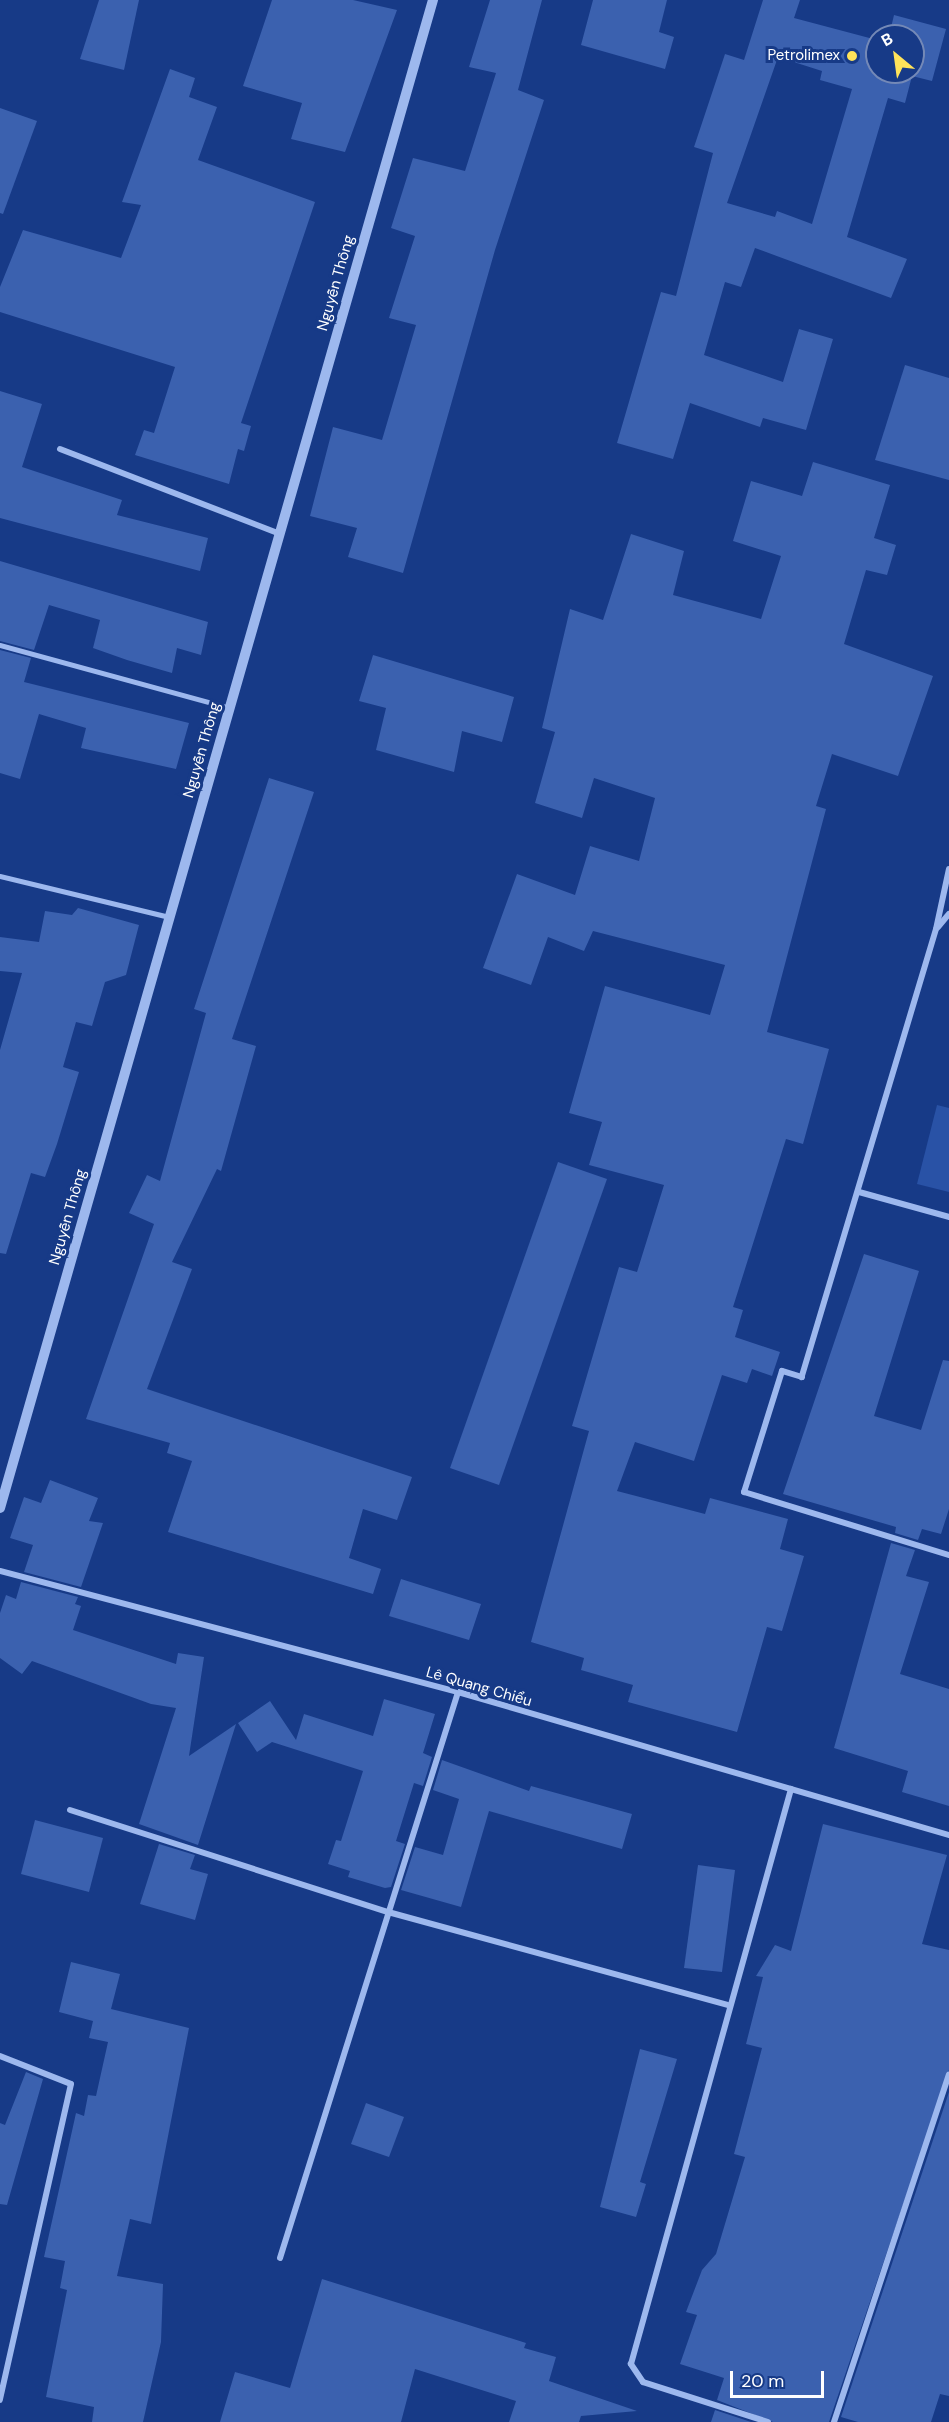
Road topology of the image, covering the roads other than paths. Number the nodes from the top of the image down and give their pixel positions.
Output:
1 (433, 0) edge
2 (60, 449) dead end
3 (280, 534) junction
4 (0, 645) edge
5 (230, 708) junction
6 (949, 869) edge
7 (0, 876) edge
8 (949, 914) edge
9 (170, 917) junction
10 (936, 929) junction
11 (859, 1192) junction
12 (949, 1217) edge
13 (0, 1508) edge
14 (949, 1555) edge
15 (0, 1571) edge
16 (458, 1692) junction
17 (790, 1789) junction
18 (70, 1810) dead end
19 (949, 1835) edge
20 (388, 1912) junction
21 (728, 2005) junction
22 (0, 2056) edge
23 (949, 2075) edge
24 (280, 2258) dead end
25 (0, 2400) edge
26 (768, 2422) edge
27 (834, 2422) edge

1 - 3 street, Nguyễn Thông
2 - 3 street
3 - 5 street, Nguyễn Thông
4 - 5 lane
5 - 9 street, Nguyễn Thông
6 - 10 street
7 - 9 lane
8 - 10 street
9 - 13 street, Nguyễn Thông
10 - 11 street
11 - 12 street
11 - 14 street
15 - 16 street, Lê Quang Chiểu
16 - 17 street, Lê Quang Chiểu
16 - 20 street
17 - 19 street, Lê Quang Chiểu
17 - 21 street
18 - 20 street
20 - 21 street
20 - 24 street
21 - 26 street
22 - 25 street
23 - 27 street

